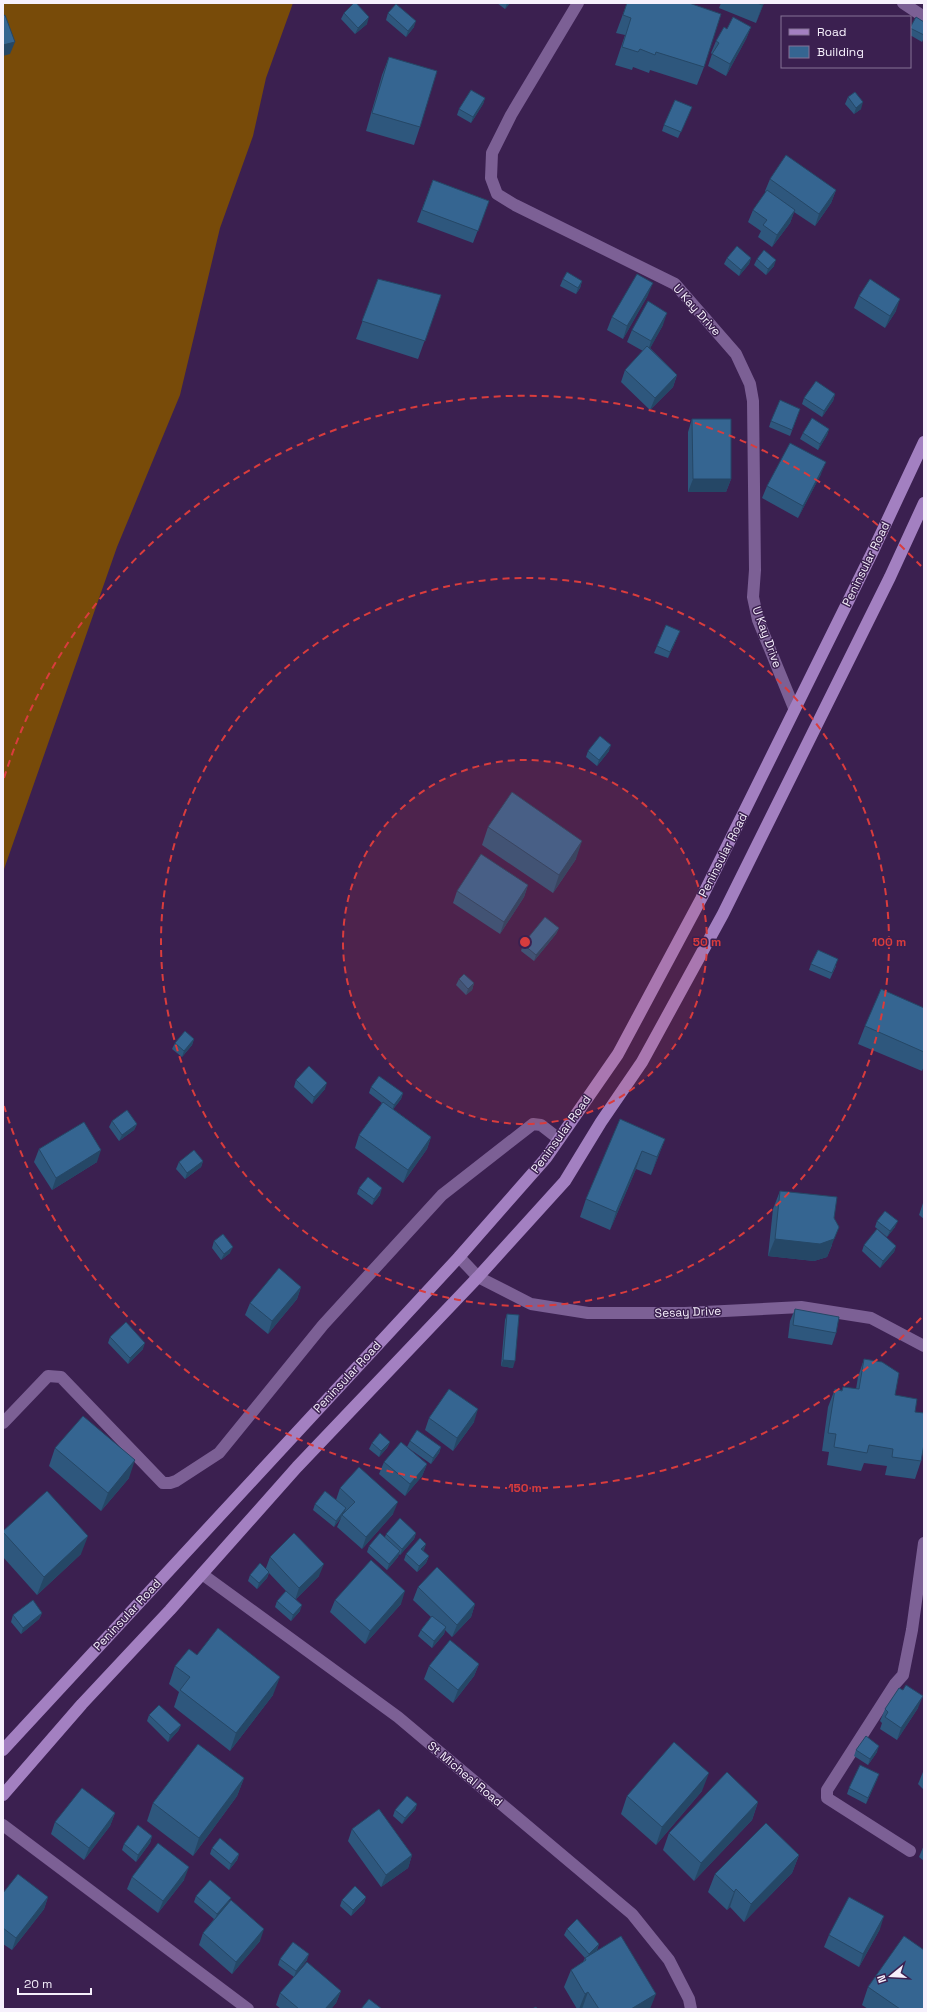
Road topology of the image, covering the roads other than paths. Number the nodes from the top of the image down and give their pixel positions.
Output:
1 (578, 3) edge
2 (903, 3) edge
3 (924, 17) edge
4 (924, 442) edge
5 (924, 503) edge
6 (794, 708) junction
7 (559, 1139) junction
8 (459, 1257) junction
9 (478, 1277) junction
10 (924, 1346) edge
11 (3, 1423) edge
12 (924, 1543) edge
13 (202, 1574) junction
14 (3, 1750) edge
15 (3, 1795) edge
16 (3, 1825) edge
17 (910, 1851) dead end
18 (248, 2009) edge
19 (691, 2009) edge

1 - 6 street, U Kay Drive
2 - 3 street
4 - 6 main road, Peninsular Road
5 - 9 main road, Peninsular Road
6 - 7 main road, Peninsular Road
7 - 8 main road, Peninsular Road
7 - 11 street
8 - 9 street, Sesay Drive
8 - 14 main road, Peninsular Road
9 - 10 street, Sesay Drive
9 - 13 main road, Peninsular Road
12 - 17 street
13 - 15 main road, Peninsular Road
13 - 19 street, St Micheal Road
16 - 18 street

